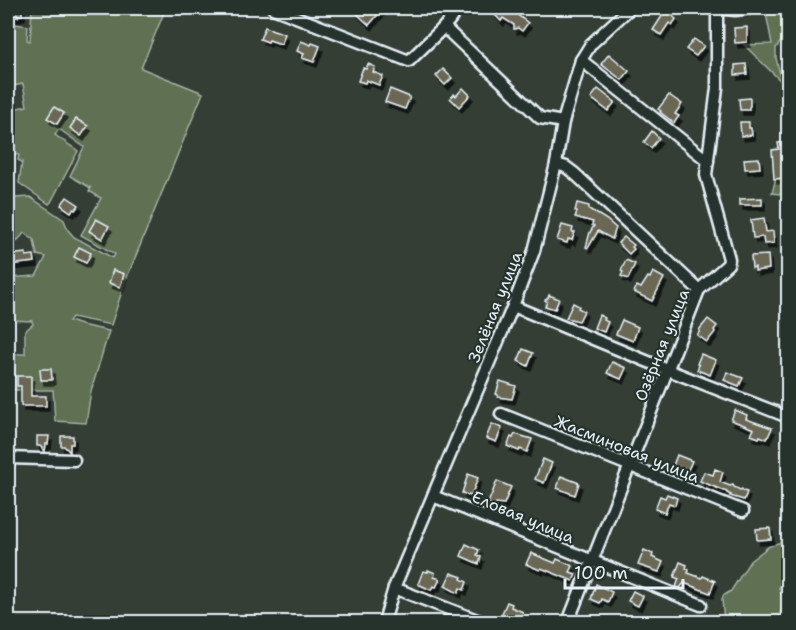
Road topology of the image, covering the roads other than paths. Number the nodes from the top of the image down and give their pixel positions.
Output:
1 (273, 8) edge
2 (459, 8) edge
3 (630, 8) edge
4 (717, 8) edge
5 (750, 8) edge
6 (444, 27) junction
7 (581, 60) junction
8 (563, 122) junction
9 (708, 161) junction
10 (556, 164) junction
11 (699, 290) junction
12 (513, 306) junction
13 (668, 370) junction
14 (501, 414) dead end
15 (783, 415) dead end
16 (8, 458) edge
17 (74, 460) dead end
18 (631, 466) junction
19 (433, 496) junction
20 (743, 511) dead end
21 (591, 561) junction
22 (394, 588) junction
23 (701, 605) dead end
24 (384, 622) edge
25 (482, 622) edge
26 (568, 622) edge

1 - 6 street
2 - 6 street
3 - 7 street, Зелёная улица
4 - 5 street
4 - 9 street, Озёрная улица
6 - 8 street
7 - 8 street, Зелёная улица
7 - 9 street
8 - 10 street, Зелёная улица
9 - 11 street, Озёрная улица
10 - 11 street
10 - 12 street, Зелёная улица
11 - 13 street, Озёрная улица
12 - 13 street
12 - 19 street, Зелёная улица
13 - 15 street
13 - 18 street, Озёрная улица
14 - 18 street, Жасминовая улица
16 - 17 street
18 - 20 street, Жасминовая улица
18 - 21 street, Озёрная улица
19 - 21 street, Еловая улица
19 - 22 street, Зелёная улица
21 - 23 street, Еловая улица
21 - 26 street, Озёрная улица
22 - 24 street, Зелёная улица
22 - 25 street

